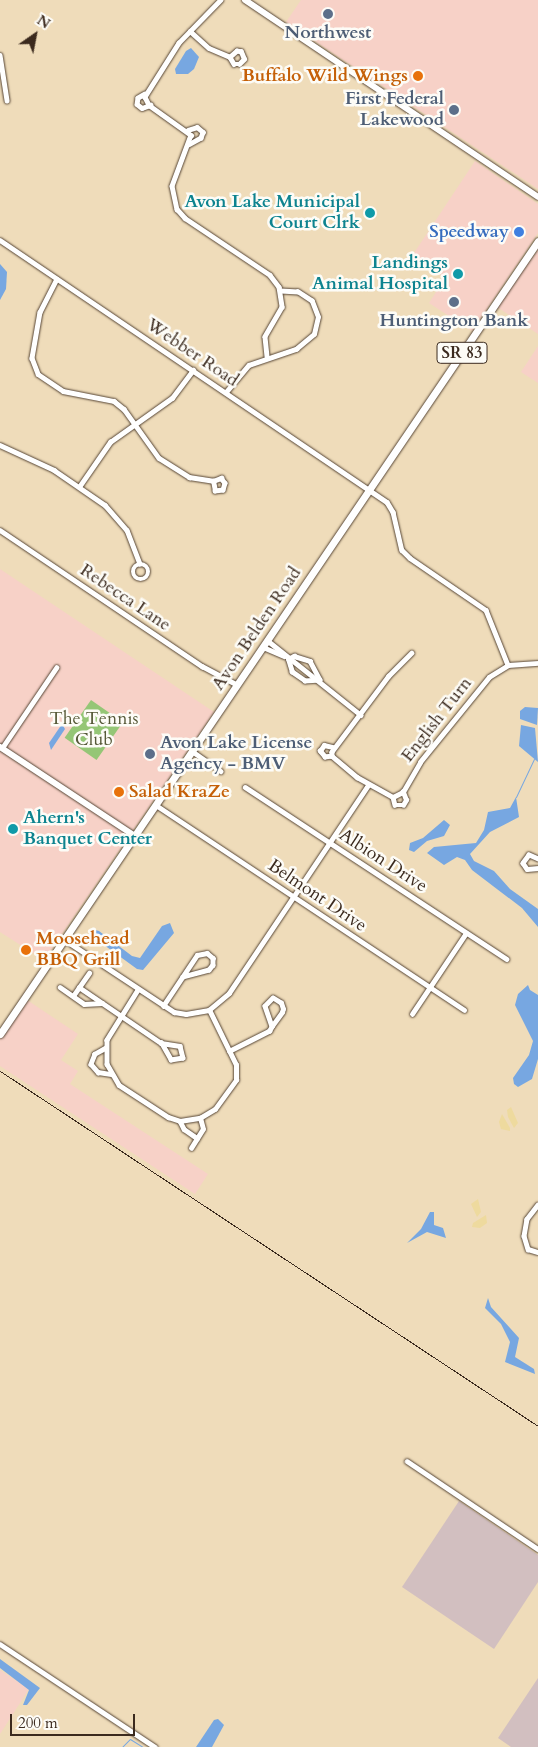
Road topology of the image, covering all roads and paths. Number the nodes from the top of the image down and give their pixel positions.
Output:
1 (221, 0) edge
2 (245, 0) edge
3 (190, 31) junction
4 (0, 55) edge
5 (230, 57) dead end
6 (145, 94) junction
7 (7, 100) dead end
8 (150, 105) junction
9 (188, 130) junction
10 (190, 144) junction
11 (538, 197) edge
12 (0, 240) edge
13 (538, 241) edge
14 (57, 279) junction
15 (281, 291) junction
16 (267, 356) junction
17 (193, 370) junction
18 (226, 392) junction
19 (134, 424) junction
20 (0, 446) edge
21 (213, 481) dead end
22 (79, 487) junction
23 (370, 489) junction
24 (0, 530) edge
25 (140, 564) dead end
26 (265, 643) junction
27 (412, 653) dead end
28 (286, 657) junction
29 (538, 664) edge
30 (508, 666) junction
31 (56, 668) dead end
32 (320, 680) junction
33 (237, 684) junction
34 (361, 714) junction
35 (1, 747) edge
36 (192, 751) junction
37 (222, 771) dead end
38 (368, 785) junction
39 (245, 787) dead end
40 (403, 792) junction
41 (393, 798) junction
42 (156, 805) junction
43 (135, 836) junction
44 (329, 842) junction
45 (538, 859) edge
46 (538, 868) edge
47 (293, 896) junction
48 (466, 933) junction
49 (65, 940) junction
50 (507, 959) dead end
51 (89, 973) dead end
52 (183, 977) junction
53 (60, 987) dead end
54 (80, 988) junction
55 (430, 988) junction
56 (138, 990) junction
57 (73, 996) junction
58 (102, 1003) junction
59 (163, 1006) junction
60 (209, 1010) junction
61 (464, 1010) dead end
62 (412, 1014) dead end
63 (120, 1015) junction
64 (272, 1026) junction
65 (0, 1034) edge
66 (162, 1043) junction
67 (106, 1048) junction
68 (229, 1051) junction
69 (111, 1074) junction
70 (200, 1118) junction
71 (180, 1121) junction
72 (197, 1138) junction
73 (191, 1148) dead end
74 (538, 1205) edge
75 (538, 1253) edge
76 (407, 1461) dead end
77 (538, 1549) edge
78 (0, 1644) edge
79 (155, 1747) edge

1 - 3 street
2 - 11 street
3 - 5 street
3 - 6 street
4 - 7 street
6 - 8 street
6 - 8 street
8 - 9 street
9 - 10 street
9 - 10 street
10 - 15 street
12 - 14 street, Webber Road
13 - 23 main road, Avon Belden Road / SR 83
14 - 17 street, Webber Road
14 - 19 street
15 - 16 street
15 - 16 street
16 - 18 street
17 - 18 street, Webber Road
17 - 19 street
18 - 23 street, Webber Road
19 - 21 street
19 - 22 street
20 - 22 street
22 - 25 street
23 - 26 main road, Avon Belden Road / SR 83
23 - 30 street, Webber Road
24 - 33 street, Rebecca Lane
26 - 28 street
26 - 33 main road, Avon Belden Road / SR 83
27 - 34 street
28 - 32 street
28 - 32 street
28 - 32 street
29 - 30 street
30 - 40 street, English Turn
31 - 35 street
32 - 34 street
33 - 36 main road, Avon Belden Road / SR 83
34 - 38 street
35 - 43 street
36 - 37 street
36 - 42 main road, Avon Belden Road / SR 83
38 - 41 street
38 - 44 street
39 - 44 street, Albion Drive
40 - 41 street, English Turn
40 - 41 street
42 - 43 main road, Avon Belden Road / SR 83
42 - 47 street, Belmont Drive
43 - 49 main road, Avon Belden Road / SR 83
44 - 47 street
44 - 48 street, Albion Drive
45 - 46 street
47 - 55 street, Belmont Drive
47 - 60 street
48 - 50 street, Albion Drive
48 - 55 street
49 - 56 street
49 - 65 main road, Avon Belden Road / SR 83
51 - 54 street
52 - 52 street
52 - 59 street
53 - 57 street
54 - 57 street
54 - 58 street
55 - 61 street, Belmont Drive
55 - 62 street
56 - 59 street
56 - 63 street
57 - 58 street
58 - 63 street
59 - 60 street
60 - 68 street
63 - 66 street
63 - 67 street
64 - 64 street
64 - 68 street
66 - 66 street
67 - 69 street
67 - 69 street
68 - 70 street
69 - 71 street
70 - 71 street
70 - 72 street
71 - 72 street
72 - 73 street
74 - 75 street
76 - 77 street
78 - 79 street

